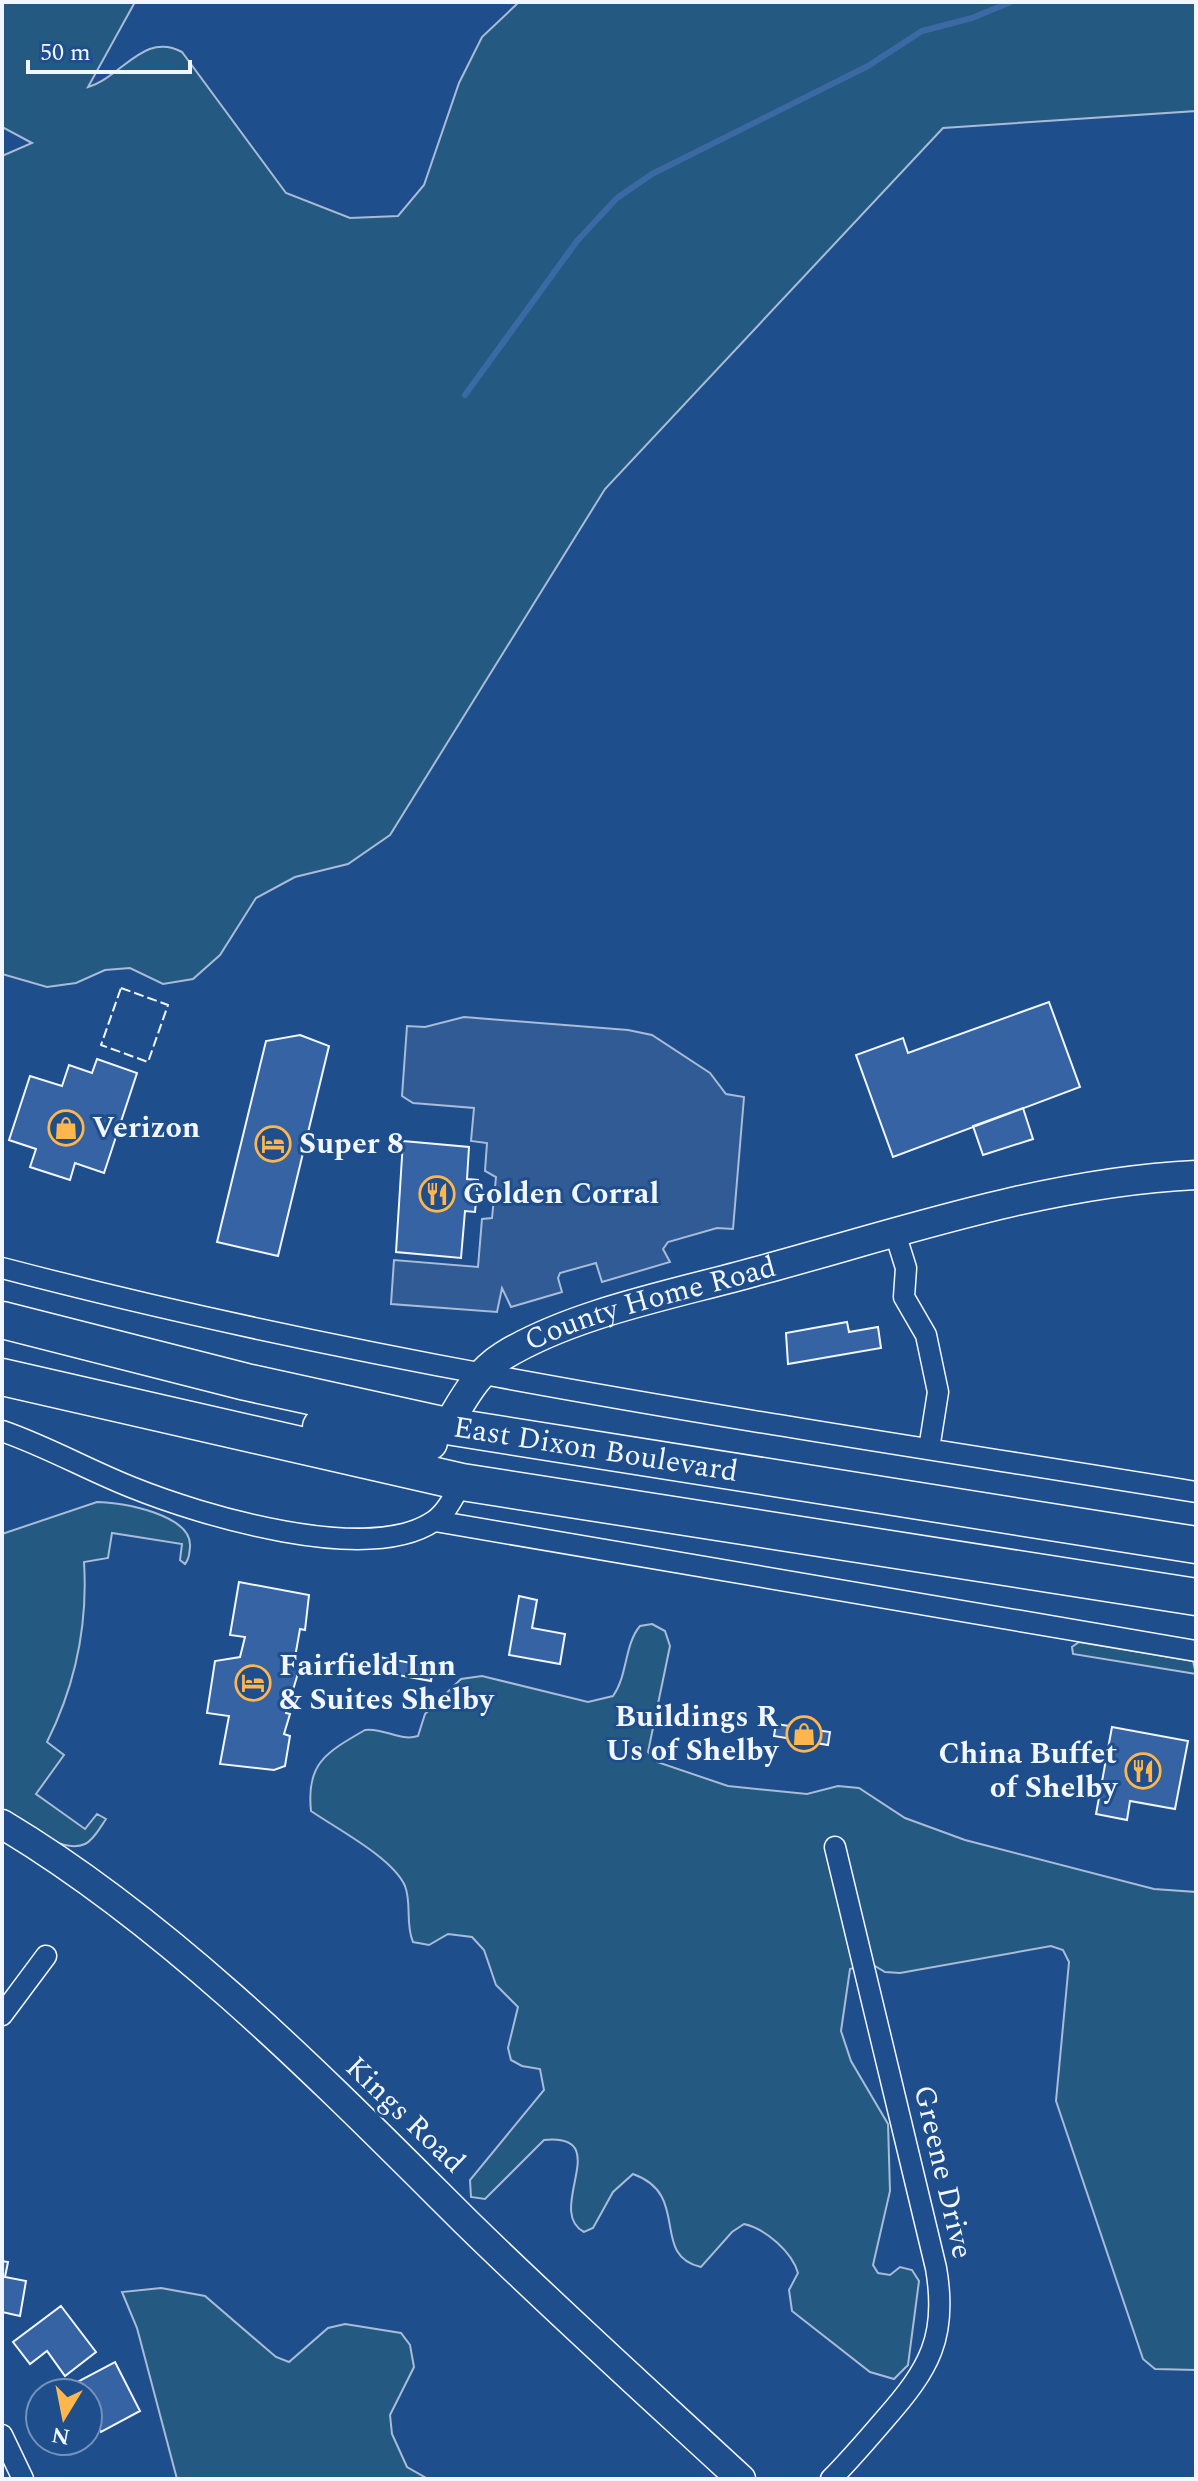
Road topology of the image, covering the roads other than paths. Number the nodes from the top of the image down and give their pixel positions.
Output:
1 (1196, 1175) edge
2 (895, 1233) junction
3 (2, 1268) edge
4 (2, 1320) edge
5 (479, 1375) junction
6 (2, 1377) edge
7 (142, 1410) junction
8 (447, 1426) junction
9 (2, 1431) edge
10 (929, 1449) junction
11 (462, 1482) junction
12 (1196, 1492) edge
13 (883, 1495) junction
14 (435, 1521) junction
15 (1196, 1545) edge
16 (1196, 1597) edge
17 (1196, 1651) edge
18 (2, 1824) edge
19 (835, 1847) dead end
20 (46, 1956) dead end
21 (2, 2015) edge
22 (2, 2435) edge
23 (23, 2479) edge
24 (741, 2479) edge
25 (831, 2479) edge

1 - 2 street, County Home Road
2 - 5 street, County Home Road
2 - 10 street
3 - 5 street, East Dixon Boulevard
4 - 8 highway, East Dixon Boulevard
5 - 8 street, County Home Road
5 - 10 street, East Dixon Boulevard
6 - 7 highway, East Dixon Boulevard
7 - 8 highway
7 - 11 highway, East Dixon Boulevard
8 - 13 highway, East Dixon Boulevard
9 - 14 street
10 - 12 street, East Dixon Boulevard
11 - 13 highway
11 - 14 street, East Dixon Boulevard
11 - 16 highway, East Dixon Boulevard
13 - 15 highway, East Dixon Boulevard
14 - 17 street
18 - 24 street, Kings Road
19 - 25 street, Greene Drive
20 - 21 street
22 - 23 street

